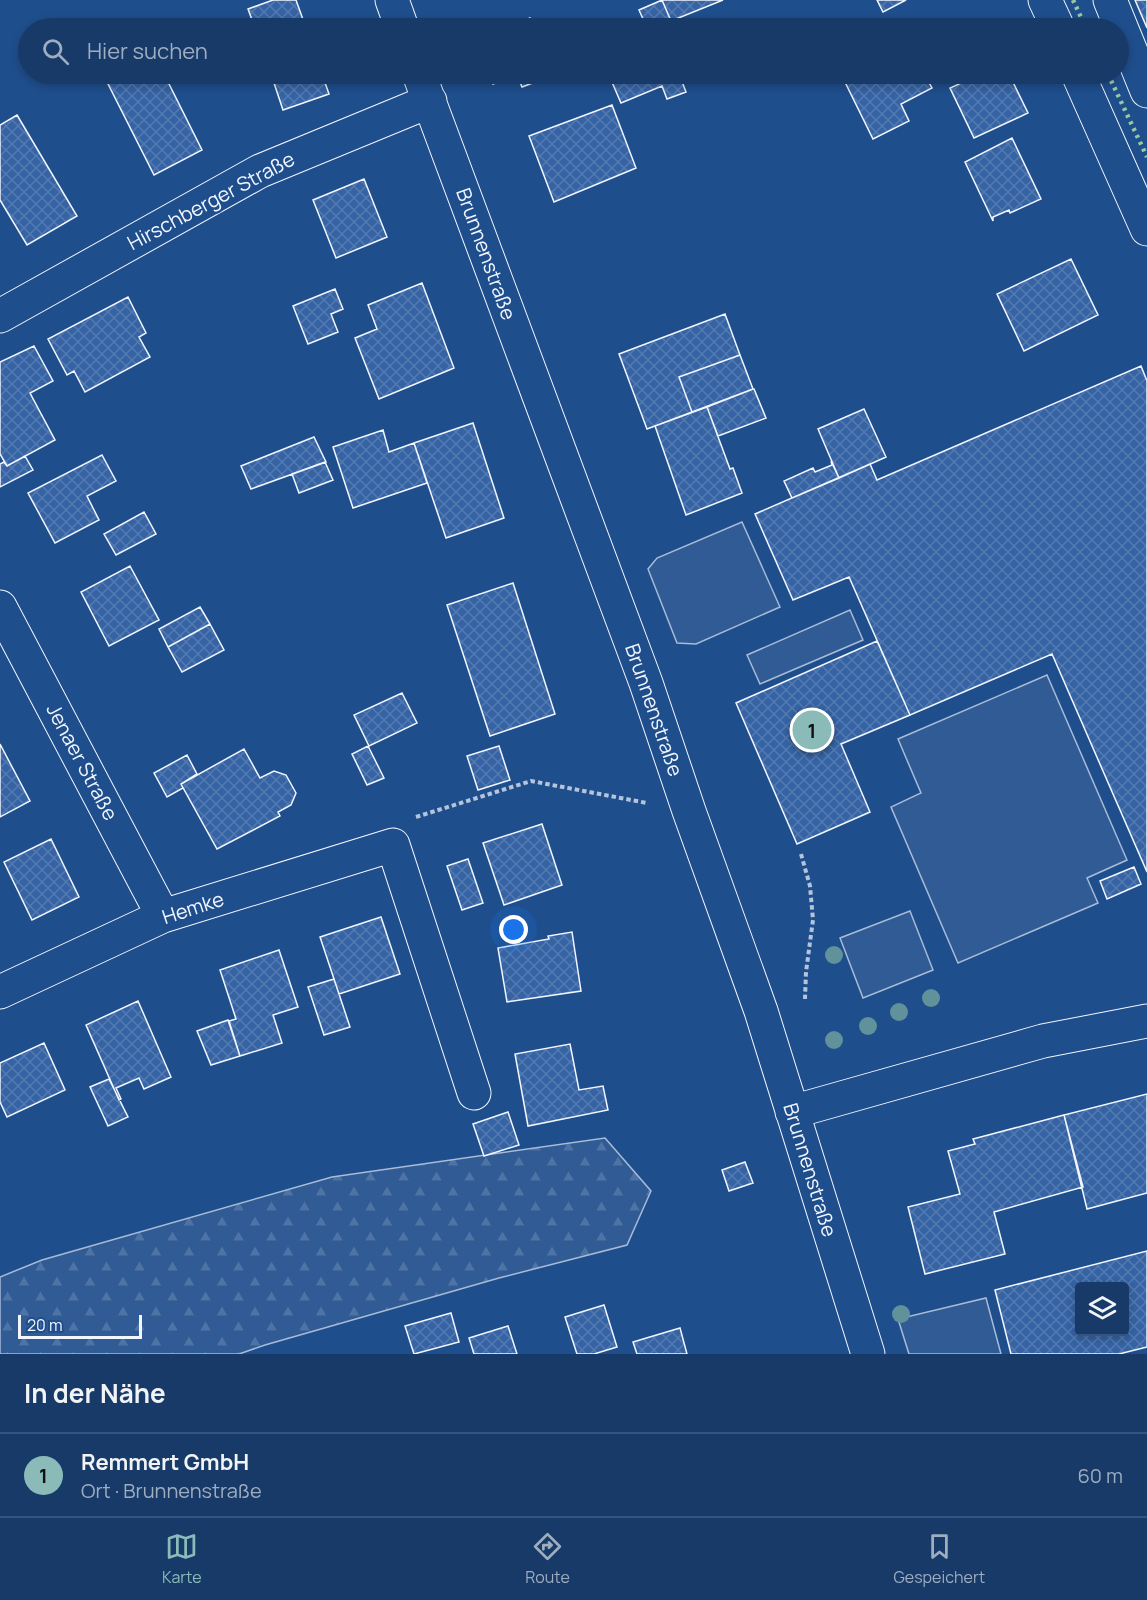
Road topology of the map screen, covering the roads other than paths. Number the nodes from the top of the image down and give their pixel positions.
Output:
1 (1045, 0) edge
2 (1110, 0) edge
3 (1053, 18) edge
4 (1117, 18) edge
5 (1129, 47) edge
6 (1082, 84) edge
7 (424, 87) edge
8 (1147, 91) edge
9 (1147, 229) edge
10 (0, 315) edge
11 (0, 607) edge
12 (163, 916) junction
13 (0, 992) edge
14 (1147, 1022) edge
15 (474, 1093) dead end
16 (792, 1112) junction
17 (868, 1354) edge

1 - 3 street
2 - 4 street
5 - 8 street
6 - 9 street
7 - 10 street, Hirschberger Straße
7 - 16 street, Brunnenstraße
11 - 12 street, Jenaer Straße
12 - 13 street, Hemke
12 - 15 street, Hemke
14 - 16 street
16 - 17 street, Brunnenstraße

